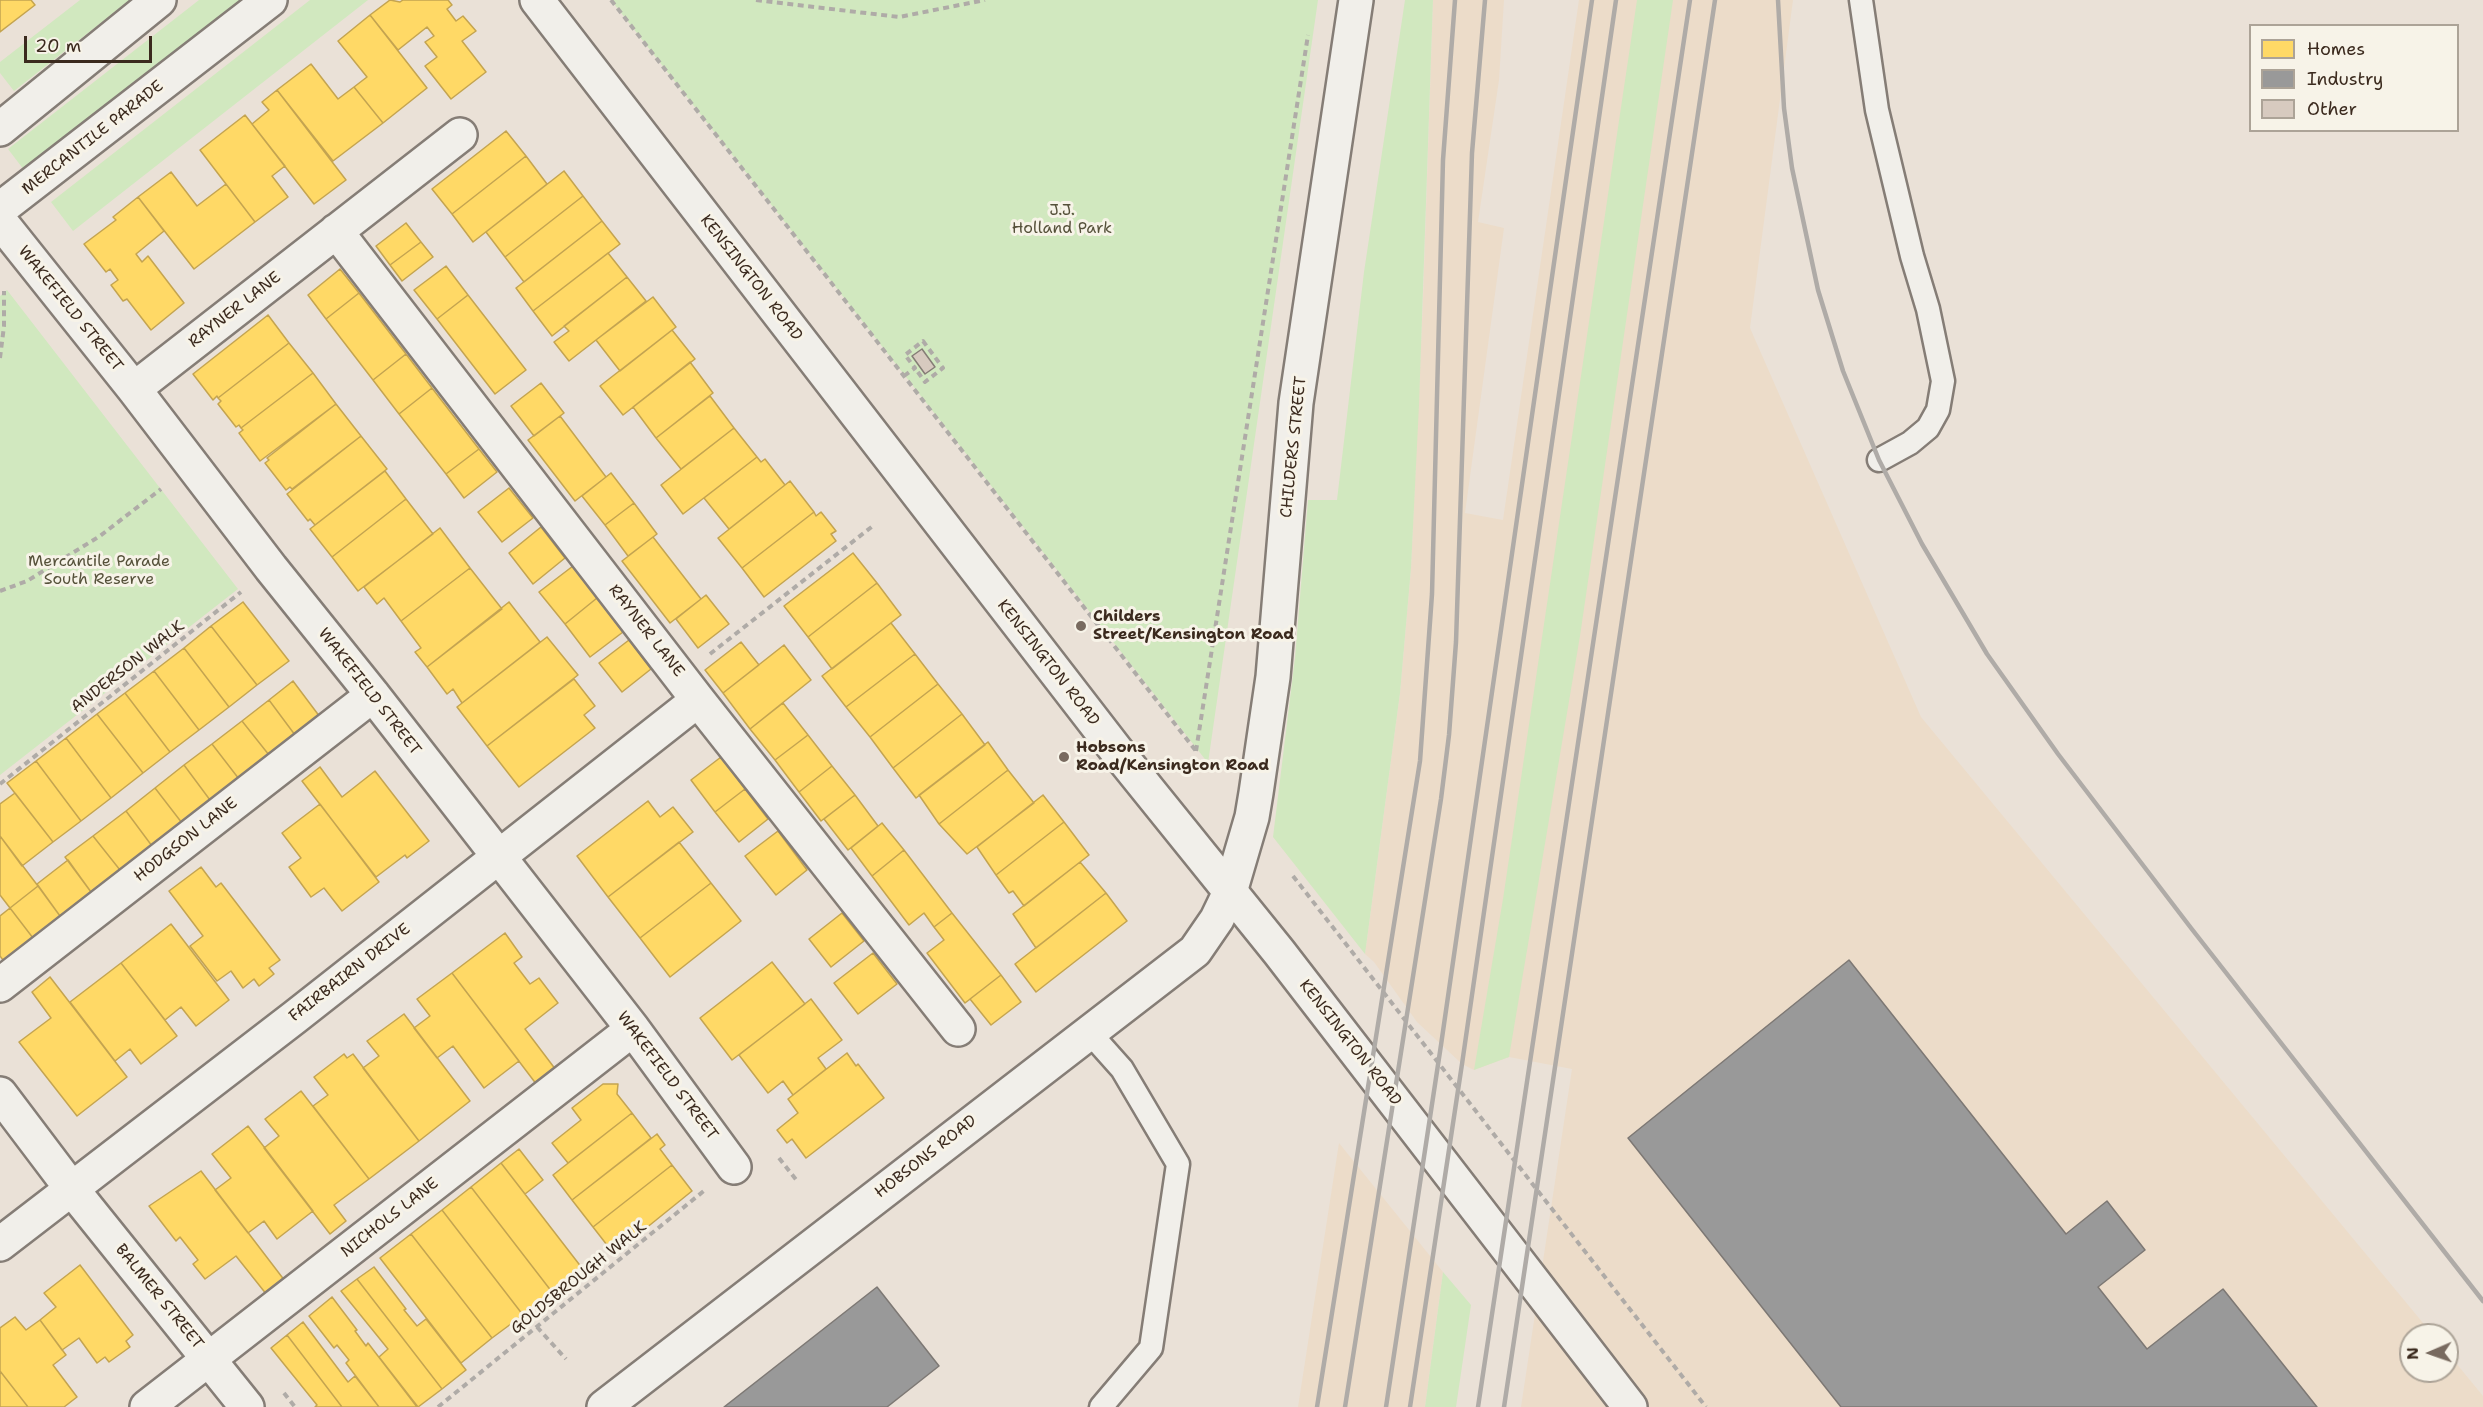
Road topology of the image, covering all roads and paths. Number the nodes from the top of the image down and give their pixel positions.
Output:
1 (159, 0) edge
2 (270, 0) edge
3 (537, 0) edge
4 (611, 0) edge
5 (756, 0) edge
6 (985, 0) edge
7 (1356, 0) edge
8 (1861, 0) edge
9 (1310, 24) dead end
10 (0, 129) edge
11 (460, 135) dead end
12 (0, 209) edge
13 (0, 221) edge
14 (336, 231) junction
15 (4, 282) dead end
16 (0, 358) edge
17 (915, 368) junction
18 (904, 376) junction
19 (134, 388) junction
20 (1879, 460) dead end
21 (192, 464) junction
22 (873, 525) dead end
23 (271, 568) junction
24 (0, 591) edge
25 (689, 688) junction
26 (373, 695) junction
27 (0, 784) edge
28 (498, 857) junction
29 (1293, 876) dead end
30 (1230, 892) junction
31 (0, 985) edge
32 (633, 1029) junction
33 (958, 1029) dead end
34 (1089, 1032) junction
35 (0, 1094) edge
36 (779, 1158) dead end
37 (734, 1167) joint
38 (798, 1182) dead end
39 (71, 1188) junction
40 (0, 1244) edge
41 (537, 1327) junction
42 (208, 1359) junction
43 (566, 1359) dead end
44 (147, 1407) edge
45 (247, 1407) edge
46 (438, 1407) edge
47 (604, 1407) edge
48 (1101, 1407) edge
49 (1630, 1407) edge
50 (1706, 1407) edge

1 - 10 street
2 - 12 street, MERCANTILE PARADE
3 - 30 street, KENSINGTON ROAD
4 - 18 path
5 - 6 path
7 - 30 street, CHILDERS STREET
8 - 20 lane
9 - 18 path
11 - 14 street, RAYNER LANE
13 - 19 street, WAKEFIELD STREET
14 - 19 street, RAYNER LANE
14 - 25 street, RAYNER LANE
15 - 16 path
17 - 17 path
17 - 18 path
19 - 21 street, WAKEFIELD STREET
21 - 23 street, WAKEFIELD STREET
21 - 24 path
22 - 25 path
23 - 26 street, WAKEFIELD STREET
23 - 27 path, ANDERSON WALK
25 - 28 street, FAIRBAIRN DRIVE
25 - 33 street, RAYNER LANE
26 - 28 street, WAKEFIELD STREET
26 - 31 street, HODGSON LANE
28 - 32 street, WAKEFIELD STREET
28 - 39 street, FAIRBAIRN DRIVE
29 - 50 path
30 - 34 street, HOBSONS ROAD
30 - 49 street, KENSINGTON ROAD
32 - 37 street, WAKEFIELD STREET
32 - 42 street, NICHOLS LANE
34 - 47 street, HOBSONS ROAD
34 - 48 lane
35 - 39 street, BALMER STREET
36 - 38 path
37 - 41 path, GOLDSBROUGH WALK
39 - 40 street, FAIRBAIRN DRIVE
39 - 42 street, BALMER STREET
41 - 43 path
41 - 46 path, GOLDSBROUGH WALK
42 - 44 street, NICHOLS LANE
42 - 45 street, BALMER STREET

